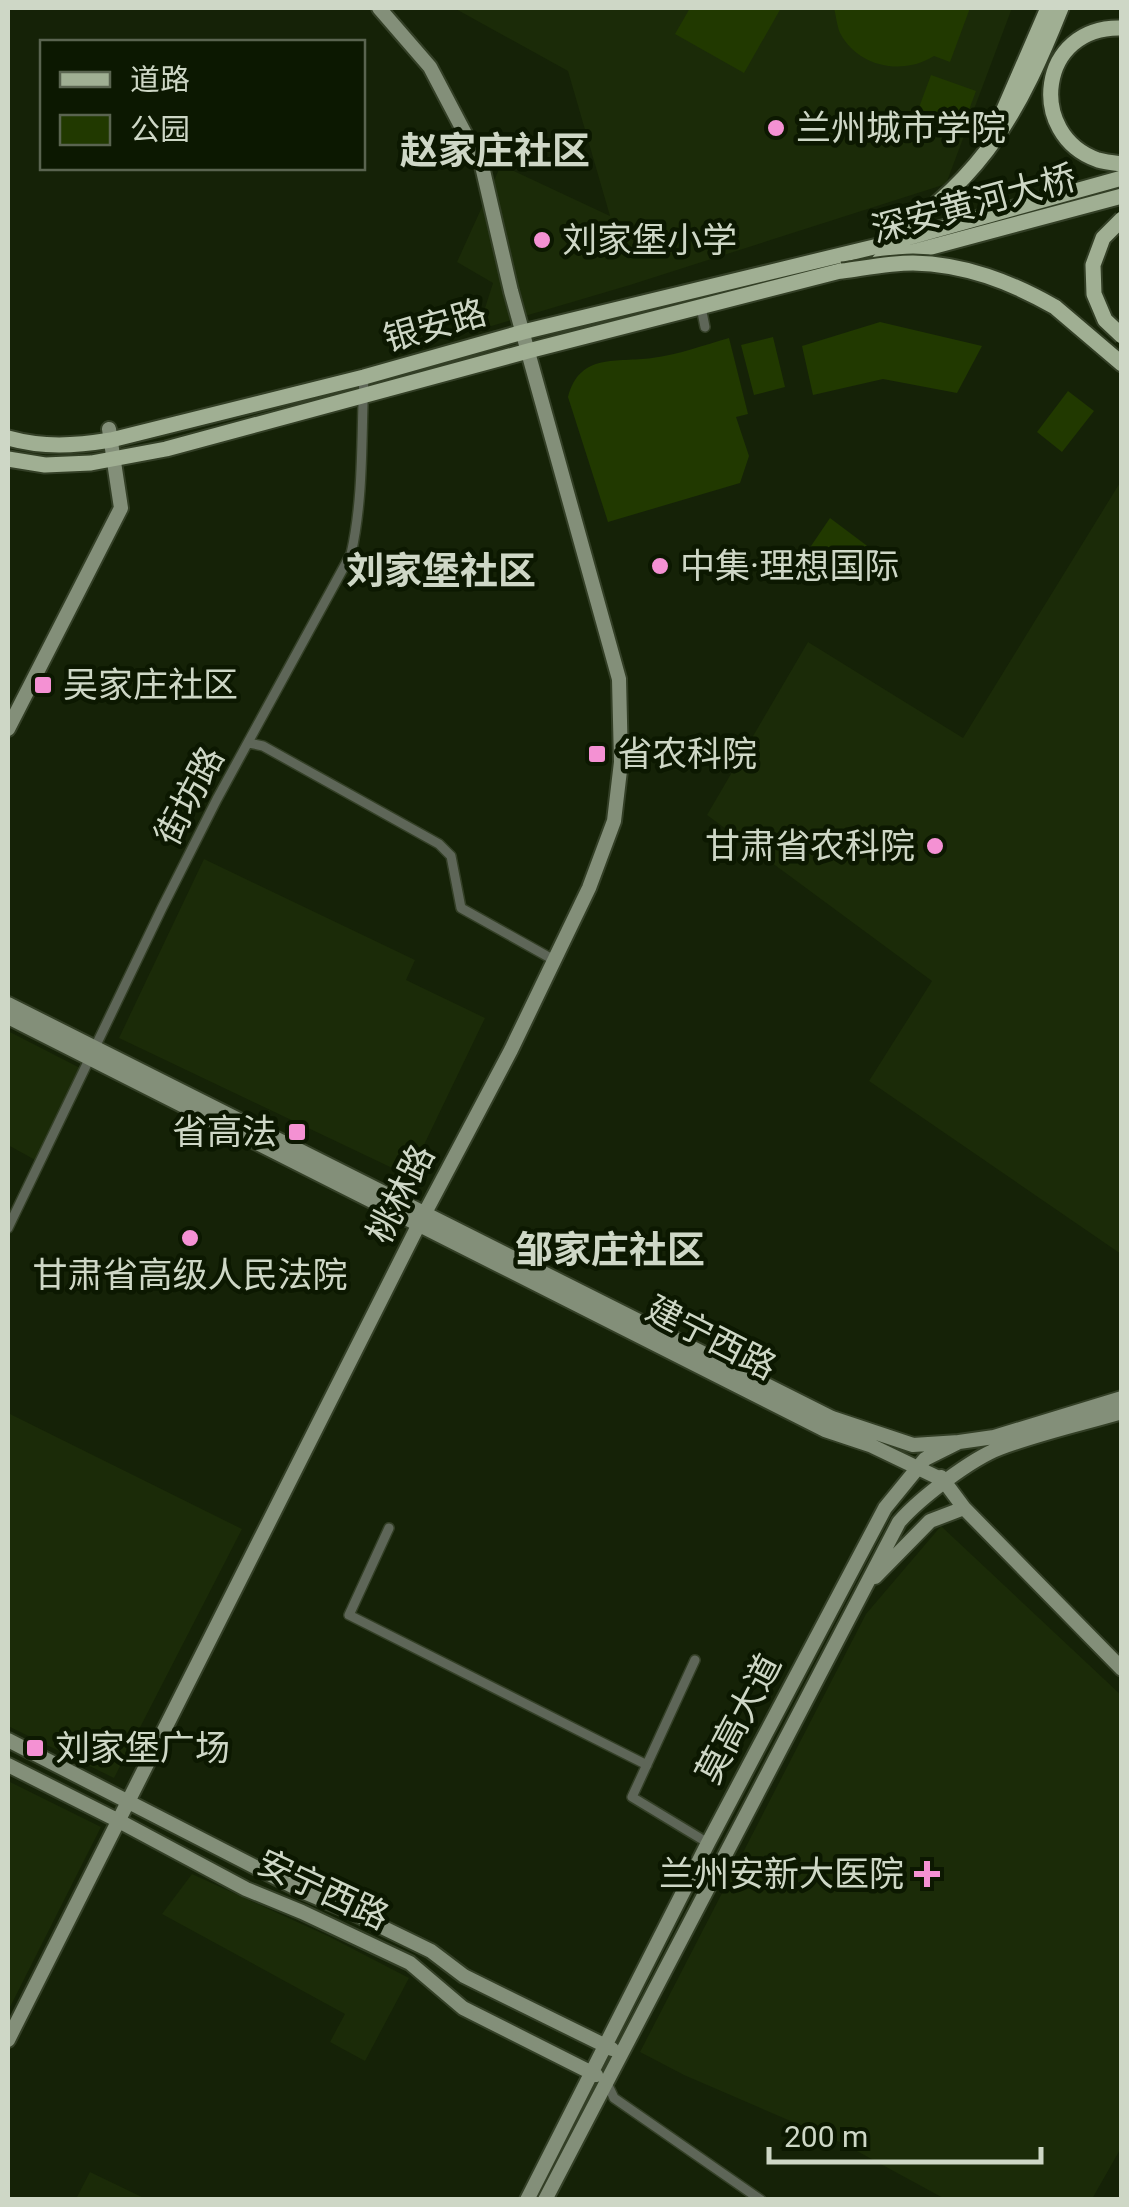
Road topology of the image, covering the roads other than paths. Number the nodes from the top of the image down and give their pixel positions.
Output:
1 (379, 8) edge
2 (1048, 8) edge
3 (1061, 8) edge
4 (1122, 28) edge
5 (1122, 164) edge
6 (967, 174) junction
7 (1122, 178) edge
8 (1122, 196) edge
9 (1122, 219) edge
10 (878, 246) junction
11 (842, 271) junction
12 (701, 307) junction
13 (1055, 307) junction
14 (705, 327) dead end
15 (524, 332) junction
16 (1122, 336) edge
17 (528, 351) junction
18 (1122, 351) edge
19 (1122, 364) edge
20 (364, 377) junction
21 (363, 397) junction
22 (110, 434) junction
23 (8, 438) edge
24 (8, 458) edge
25 (116, 460) junction
26 (8, 728) edge
27 (249, 743) junction
28 (554, 960) junction
29 (8, 1004) edge
30 (8, 1016) edge
31 (92, 1053) junction
32 (421, 1220) junction
33 (8, 1228) edge
34 (1122, 1398) edge
35 (1122, 1412) edge
36 (959, 1442) junction
37 (913, 1445) junction
38 (922, 1463) junction
39 (944, 1481) junction
40 (964, 1508) junction
41 (389, 1528) dead end
42 (865, 1586) junction
43 (695, 1660) dead end
44 (1122, 1669) edge
45 (8, 1740) edge
46 (8, 1765) edge
47 (646, 1765) junction
48 (128, 1801) junction
49 (119, 1820) junction
50 (708, 1843) junction
51 (8, 2040) edge
52 (604, 2046) junction
53 (620, 2053) junction
54 (590, 2072) junction
55 (605, 2080) junction
56 (526, 2200) edge
57 (545, 2200) edge
58 (761, 2200) edge

1 - 15 main road, 桃林路
2 - 6 main road
3 - 6 main road
4 - 5 main road
6 - 10 main road
7 - 10 main road, 深安黄河大桥
8 - 11 main road, 深安黄河大桥, bridge
9 - 16 main road, bridge
10 - 15 main road, 银安路
11 - 12 main road, 银安路
11 - 13 main road, bridge
12 - 14 street
12 - 17 main road, 银安路
13 - 18 main road
13 - 19 main road
15 - 17 main road, 桃林路
15 - 20 main road, 银安路
17 - 21 main road, 银安路
17 - 28 main road, 桃林路
20 - 21 street, 街坊路
20 - 22 main road, 银安路
21 - 25 main road, 银安路
21 - 27 street, 街坊路
22 - 23 main road, 银安路
22 - 25 main road
24 - 25 main road, 银安路
25 - 26 main road
27 - 28 street
27 - 31 street, 街坊路
28 - 32 main road, 桃林路
29 - 31 main road, 建宁西路
30 - 31 main road, 建宁西路
31 - 32 main road, 建宁西路
31 - 33 street, 街坊路
32 - 37 main road, 建宁西路
32 - 38 main road, 建宁西路
32 - 48 main road, 桃林路
34 - 36 main road, 莫高大道
35 - 39 main road, 莫高大道
36 - 37 main road, 建宁西路
36 - 38 main road, 莫高大道
37 - 38 main road
38 - 39 main road
38 - 50 main road, 莫高大道
39 - 40 main road
39 - 42 main road, 莫高大道
40 - 42 main road
40 - 44 main road
41 - 47 street
42 - 53 main road, 莫高大道
43 - 47 street
45 - 48 main road, 安宁西路
46 - 49 main road, 安宁西路
47 - 50 street
48 - 49 main road, 桃林路
48 - 52 main road, 安宁西路
49 - 51 main road, 桃林路
49 - 54 main road, 安宁西路
50 - 52 main road, 莫高大道
52 - 53 main road, 安宁西路
52 - 54 main road, 莫高大道
53 - 55 main road, 莫高大道
54 - 55 main road, 安宁西路
54 - 56 main road, 莫高大道
55 - 57 main road, 莫高大道
55 - 58 street

